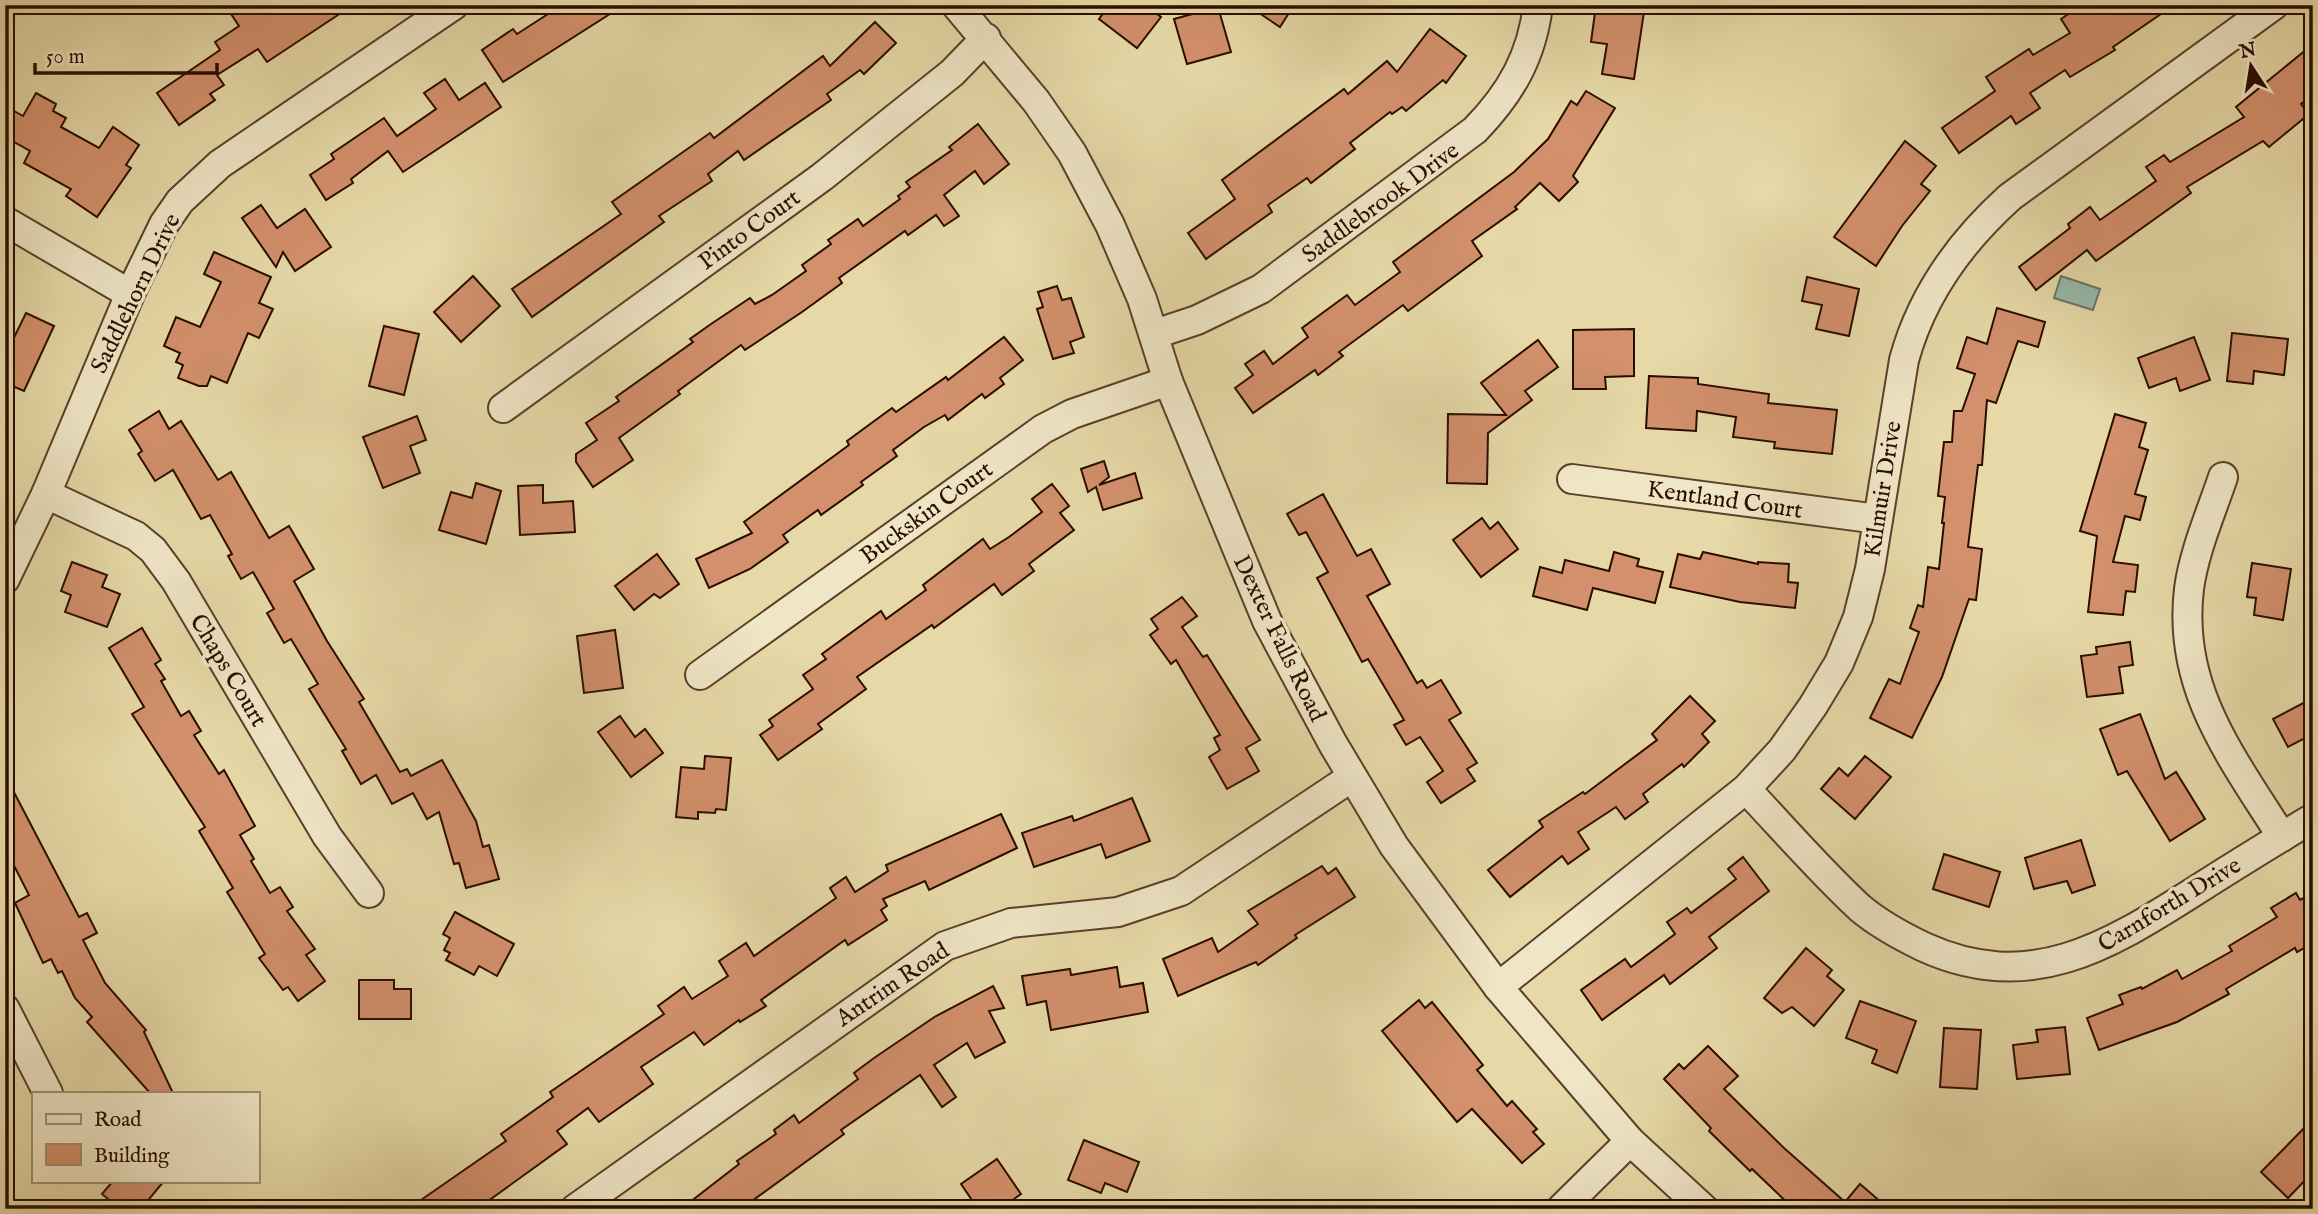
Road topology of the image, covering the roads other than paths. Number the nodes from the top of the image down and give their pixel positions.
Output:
1 (454, 5) edge
2 (956, 5) edge
3 (1538, 5) edge
4 (2274, 5) edge
5 (986, 38) junction
6 (5, 221) edge
7 (130, 294) junction
8 (1155, 334) junction
9 (1168, 381) junction
10 (503, 408) dead end
11 (2223, 477) dead end
12 (1572, 479) dead end
13 (46, 494) junction
14 (1878, 519) junction
15 (5, 579) edge
16 (701, 675) dead end
17 (1352, 778) junction
18 (1745, 789) junction
19 (2313, 818) edge
20 (2282, 836) junction
21 (369, 893) dead end
22 (1498, 987) junction
23 (5, 1009) edge
24 (47, 1092) edge
25 (1630, 1141) junction
26 (575, 1209) edge
27 (1561, 1209) edge
28 (1704, 1209) edge

1 - 7 street, Saddlehorn Drive
2 - 5 street, Dexter Falls Road
3 - 8 street, Saddlebrook Drive
4 - 14 street, Kilmuir Drive
5 - 8 street, Dexter Falls Road
5 - 10 street, Pinto Court
6 - 7 street
7 - 13 street, Saddlehorn Drive
8 - 9 street, Dexter Falls Road
9 - 16 street, Buckskin Court
9 - 17 street, Dexter Falls Road
11 - 20 street
12 - 14 street, Kentland Court
13 - 15 street, Saddlehorn Drive
13 - 21 street, Chaps Court
14 - 18 street, Kilmuir Drive
17 - 22 street, Dexter Falls Road
17 - 26 street, Antrim Road
18 - 20 street, Carnforth Drive
18 - 22 street, Kilmuir Drive
19 - 20 street, Carnforth Drive
22 - 25 street, Dexter Falls Road
23 - 24 street
25 - 27 street
25 - 28 street, Dexter Falls Road

